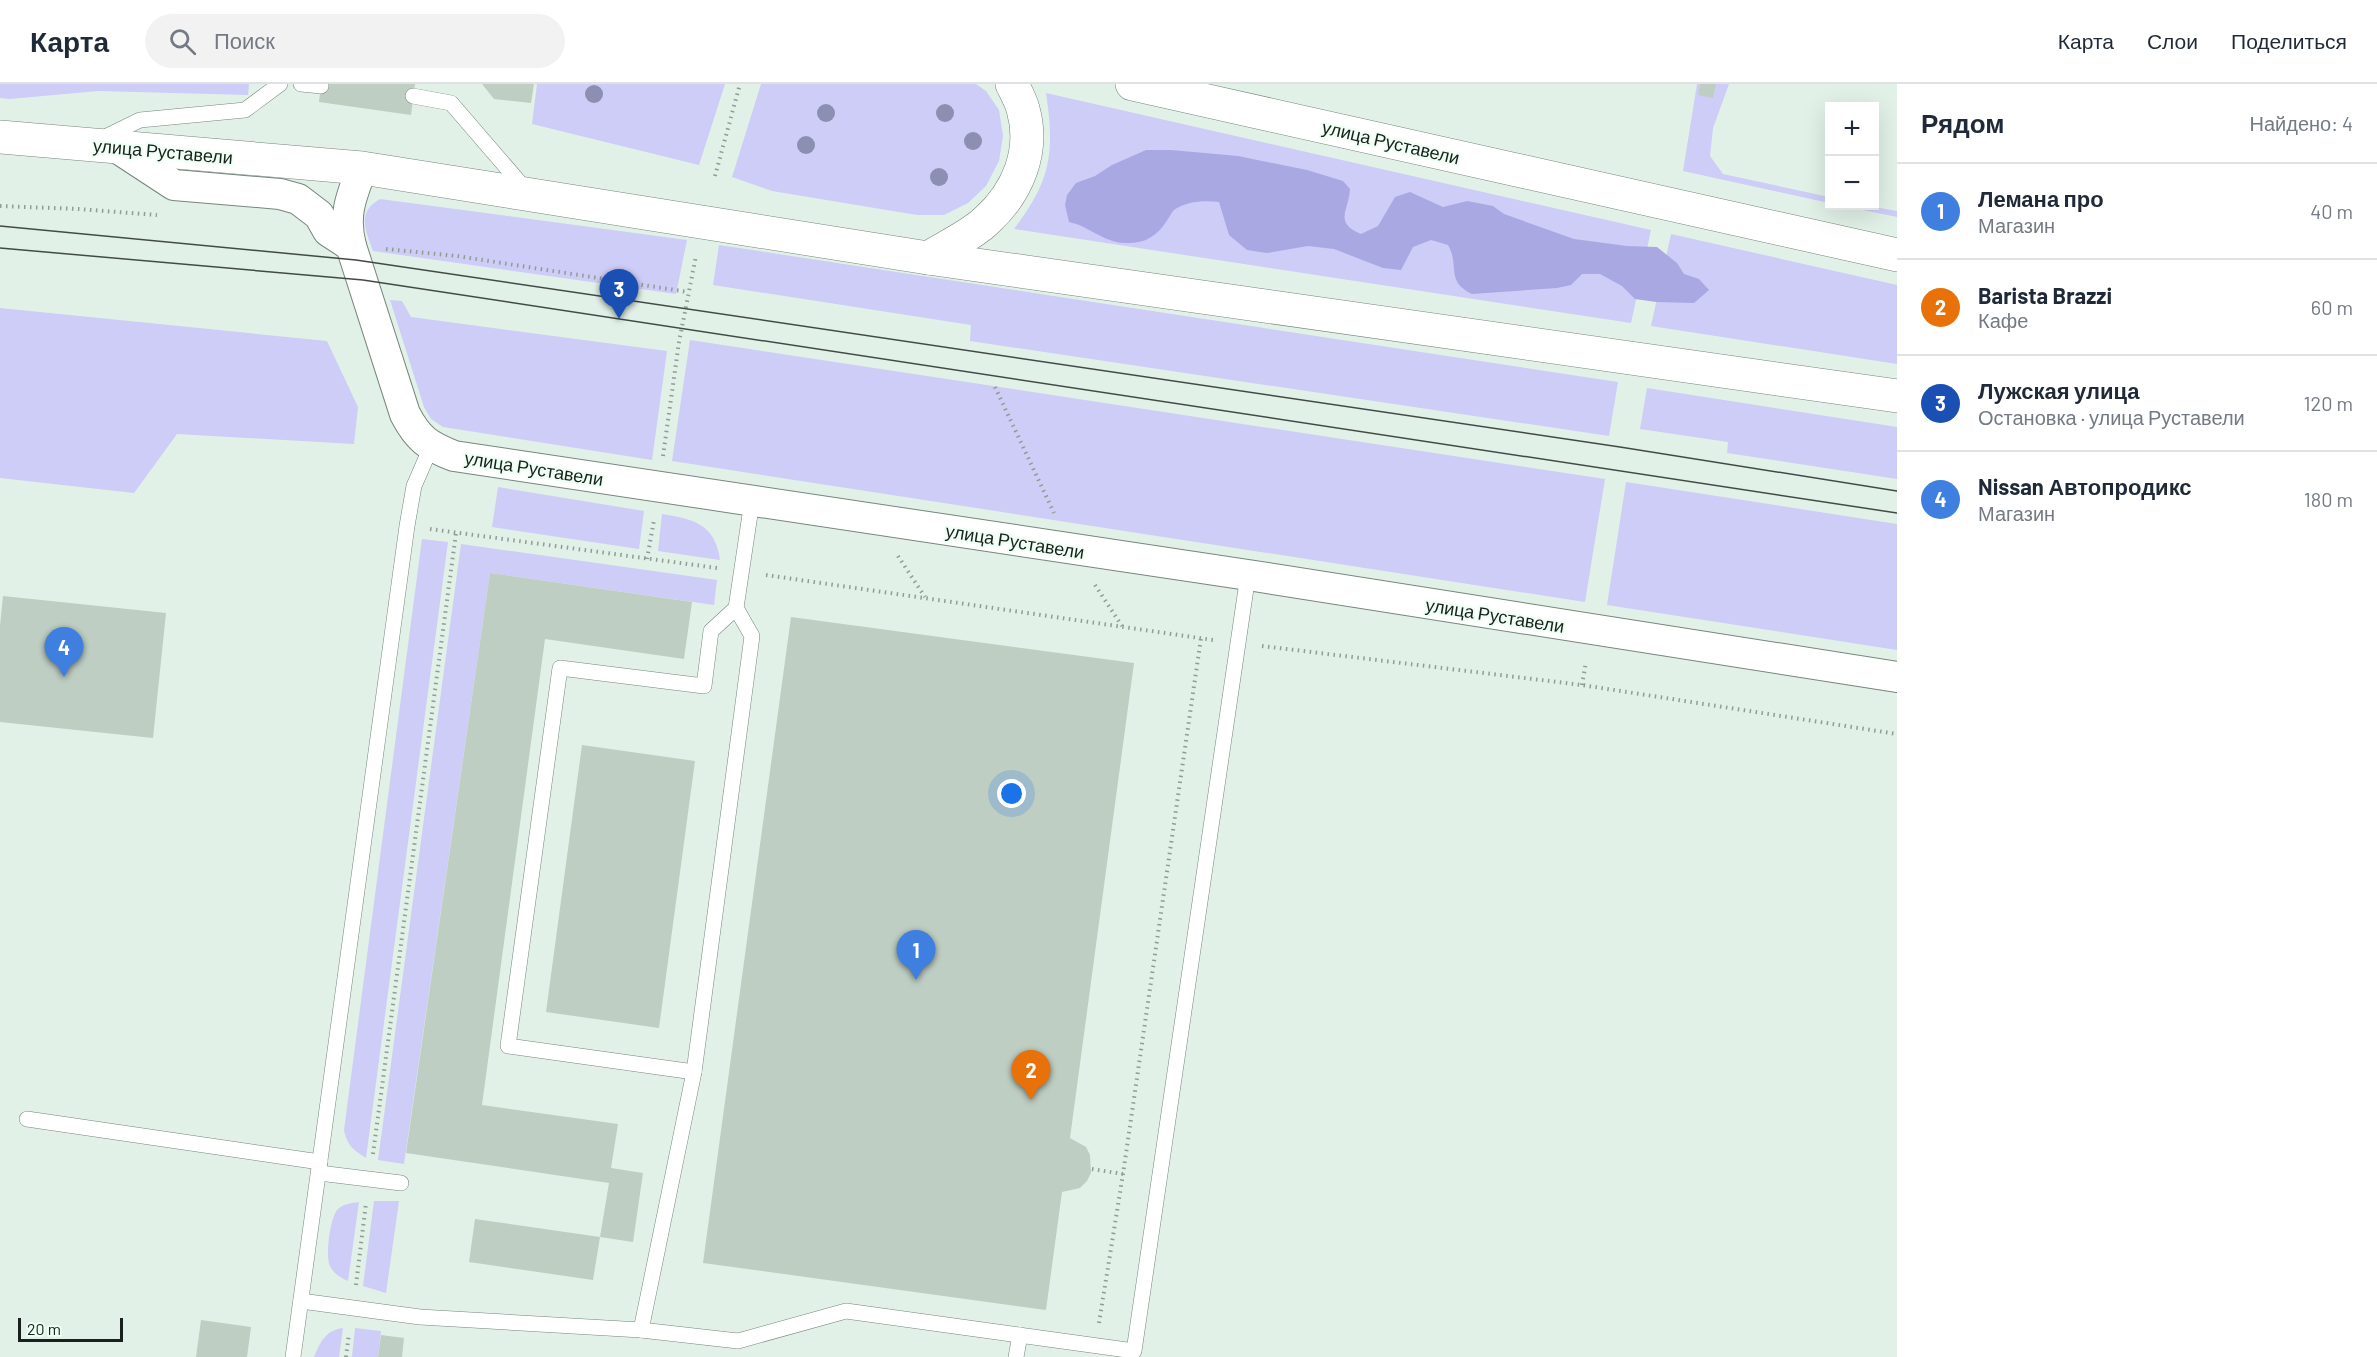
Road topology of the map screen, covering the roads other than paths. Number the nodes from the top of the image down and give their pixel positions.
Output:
1 (280, 84) edge
2 (301, 84) edge
3 (1012, 84) edge
4 (1132, 84) edge
5 (321, 86) dead end
6 (413, 96) dead end
7 (0, 137) edge
8 (103, 145) junction
9 (362, 168) junction
10 (530, 194) junction
11 (351, 246) junction
12 (1897, 255) edge
13 (928, 258) junction
14 (1897, 396) edge
15 (431, 447) junction
16 (752, 501) junction
17 (1248, 575) junction
18 (736, 608) junction
19 (1897, 677) edge
20 (694, 1072) junction
21 (27, 1119) dead end
22 (319, 1167) junction
23 (401, 1183) dead end
24 (301, 1301) junction
25 (640, 1330) junction
26 (1020, 1335) junction
27 (293, 1357) edge
28 (1016, 1357) edge

1 - 8 lane
2 - 5 lane
3 - 13 main road
4 - 12 main road, улица Руставели
6 - 10 lane
7 - 8 main road, улица Руставели
8 - 9 main road, улица Руставели
8 - 11 street
9 - 10 main road, улица Руставели
9 - 11 street, улица Руставели
10 - 13 main road, улица Руставели
11 - 15 street, улица Руставели
13 - 14 main road, улица Руставели
15 - 16 street, улица Руставели
15 - 22 lane
16 - 17 street, улица Руставели
16 - 18 lane
17 - 19 street, улица Руставели
17 - 26 lane
18 - 20 lane
18 - 20 lane
20 - 25 lane
21 - 22 lane
22 - 23 lane
22 - 24 lane
24 - 25 lane
24 - 27 lane
25 - 26 lane
26 - 28 lane

